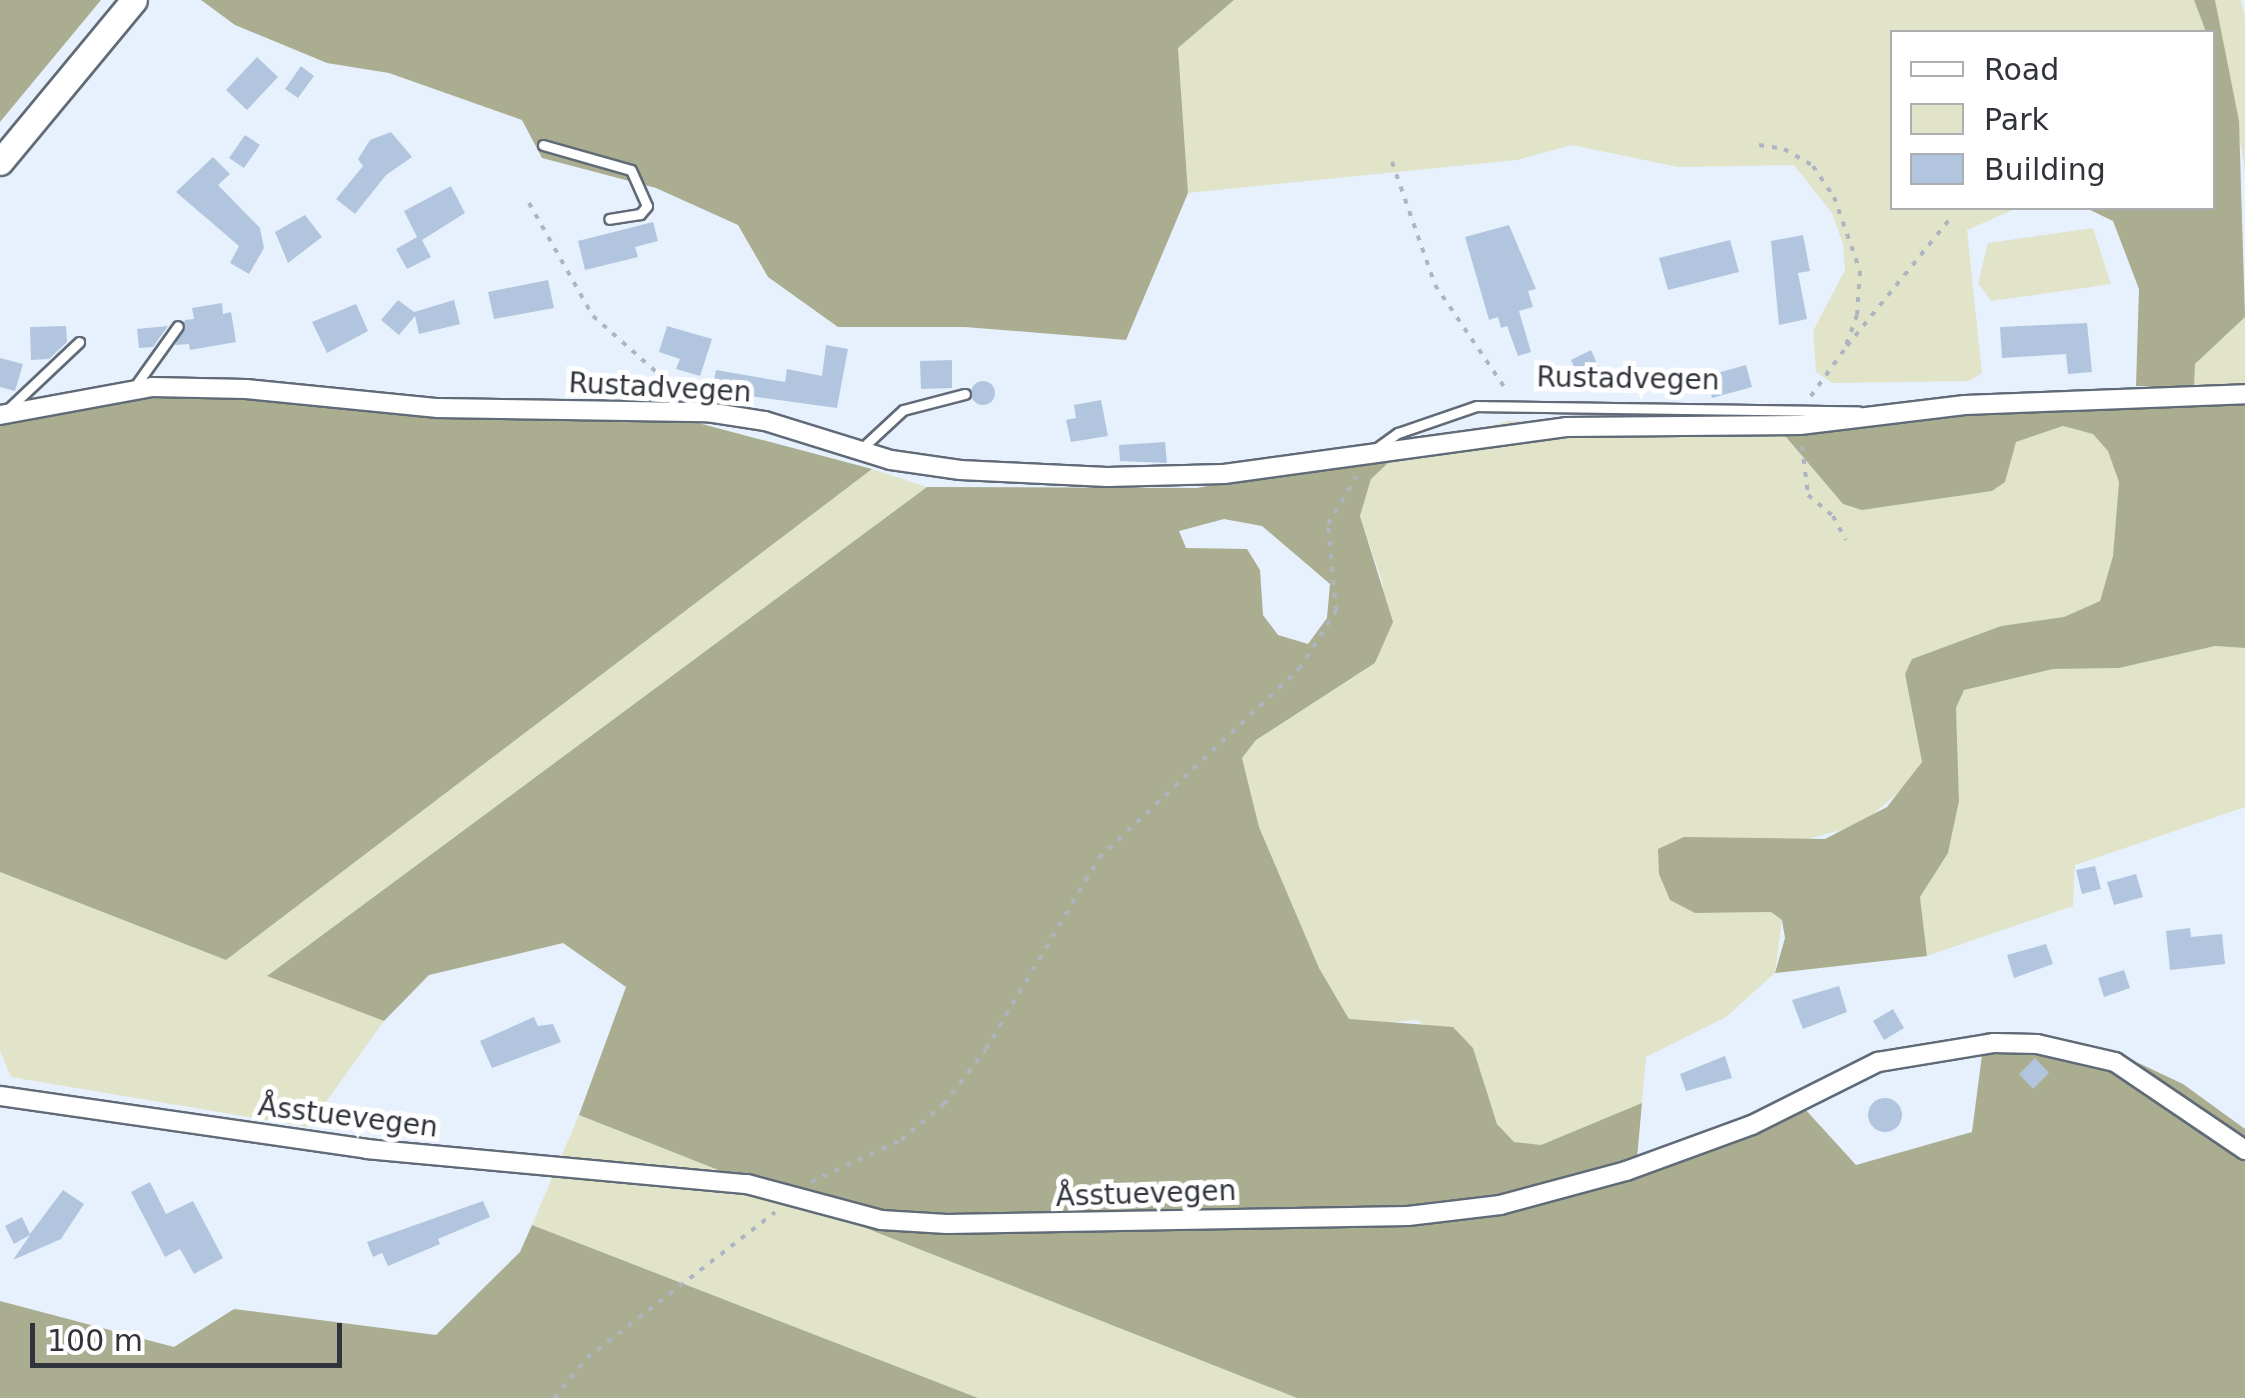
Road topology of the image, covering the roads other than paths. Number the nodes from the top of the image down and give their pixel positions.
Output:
1 (134, 0) edge
2 (542, 145) dead end
3 (0, 162) edge
4 (608, 219) dead end
5 (178, 326) dead end
6 (79, 342) dead end
7 (132, 391) junction
8 (966, 394) dead end
9 (2245, 394) edge
10 (1, 414) edge
11 (1800, 416) junction
12 (858, 452) junction
13 (1371, 452) junction
14 (0, 1096) edge
15 (2245, 1150) edge

1 - 3 main road
2 - 4 lane
5 - 7 lane
6 - 10 lane
7 - 10 street, Rustadvegen
7 - 12 street, Rustadvegen
8 - 12 lane
9 - 11 street, Rustadvegen
11 - 13 street, Rustadvegen
11 - 13 lane, Rustadvegen
12 - 13 street, Rustadvegen
14 - 15 street, Åsstuevegen

